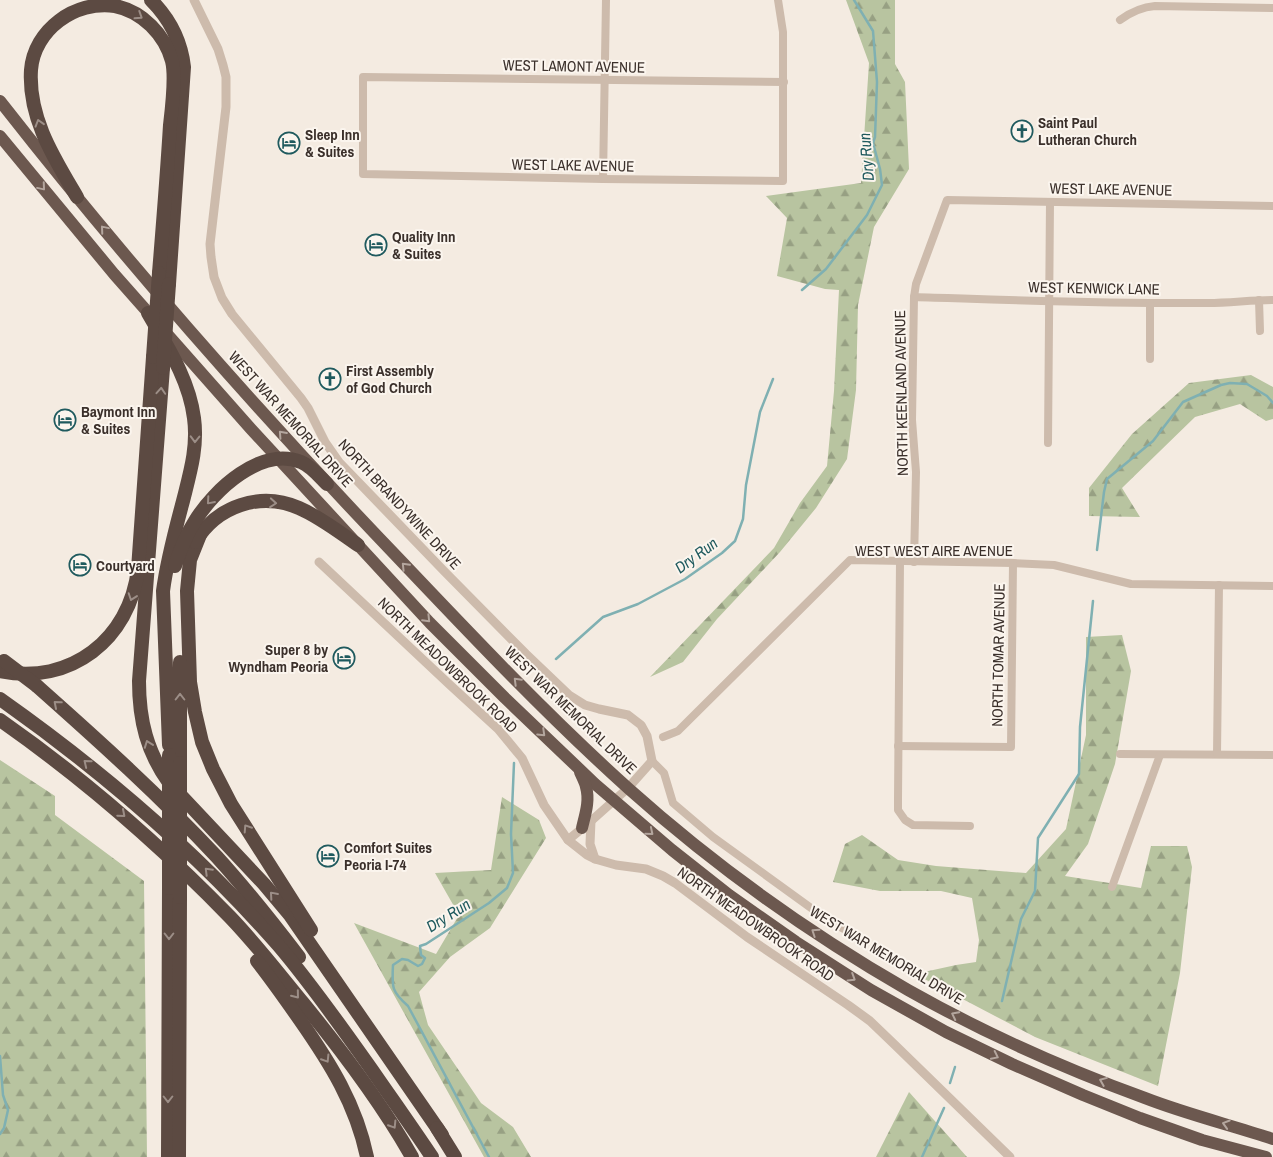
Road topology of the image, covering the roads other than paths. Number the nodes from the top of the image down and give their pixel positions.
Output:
1 (151, 0) edge
2 (194, 0) edge
3 (606, 0) edge
4 (778, 0) edge
5 (1273, 8) edge
6 (1120, 20) dead end
7 (606, 81) junction
8 (784, 82) junction
9 (0, 101) edge
10 (0, 136) edge
11 (363, 174) joint
12 (603, 179) junction
13 (77, 197) junction
14 (948, 200) joint
15 (1050, 202) junction
16 (1273, 206) edge
17 (914, 297) junction
18 (1259, 300) junction
19 (1273, 300) edge
20 (1050, 302) junction
21 (1150, 303) junction
22 (148, 313) junction
23 (1260, 331) dead end
24 (1150, 359) dead end
25 (1048, 443) dead end
26 (280, 459) junction
27 (327, 484) junction
28 (200, 535) junction
29 (358, 545) junction
30 (319, 562) dead end
31 (900, 562) junction
32 (914, 562) junction
33 (1013, 563) junction
34 (1219, 585) junction
35 (1273, 586) edge
36 (1, 663) edge
37 (0, 699) edge
38 (0, 720) edge
39 (663, 737) dead end
40 (898, 746) junction
41 (173, 754) junction
42 (1120, 754) dead end
43 (1217, 754) junction
44 (1160, 755) junction
45 (1273, 755) edge
46 (652, 761) junction
47 (578, 768) junction
48 (628, 788) junction
49 (613, 800) junction
50 (586, 825) junction
51 (970, 826) dead end
52 (568, 840) junction
53 (595, 858) junction
54 (1112, 887) dead end
55 (175, 892) junction
56 (231, 918) junction
57 (854, 934) dead end
58 (322, 999) junction
59 (442, 1135) junction
60 (1273, 1139) edge
61 (1202, 1140) junction
62 (168, 1157) edge
63 (179, 1157) edge
64 (367, 1157) edge
65 (412, 1157) edge
66 (432, 1157) edge
67 (455, 1157) edge
68 (1010, 1157) edge
69 (1253, 1157) edge
70 (1266, 1157) edge

59 -> 1 highway, bridge
2 - 46 street, NORTH BRANDYWINE DRIVE
3 - 7 street
4 - 8 street
5 - 6 street
7 - 8 street, WEST LAMONT AVENUE
7 - 11 street, WEST LAMONT AVENUE
7 - 12 street
8 - 12 street, WEST LAKE AVENUE
9 - 13 highway, WEST WAR MEMORIAL DRIVE
10 -> 22 highway
11 - 12 street, WEST LAKE AVENUE
27 -> 13 highway, WEST WAR MEMORIAL DRIVE
13 -> 36 highway, bridge
14 - 15 street, WEST LAKE AVENUE
14 - 17 street, NORTH KEENLAND AVENUE
15 - 16 street, WEST LAKE AVENUE
15 - 20 street
17 - 20 street, WEST KENWICK LANE
17 - 32 street, NORTH KEENLAND AVENUE
18 - 19 street, WEST KENWICK LANE
18 - 21 street, WEST KENWICK LANE
18 - 23 street
20 - 21 street, WEST KENWICK LANE
20 - 25 street
21 - 24 street
22 - 26 highway
22 -> 41 highway
26 - 27 highway
26 - 29 highway
26 -> 41 highway
48 -> 27 highway, WEST WAR MEMORIAL DRIVE
28 -> 29 highway
41 -> 28 highway
59 -> 28 highway
29 -> 47 highway
30 - 52 street, NORTH MEADOWBROOK ROAD
31 - 32 street, WEST WEST AIRE AVENUE
31 - 39 street, WEST WEST AIRE AVENUE
31 - 40 street
32 - 33 street, WEST WEST AIRE AVENUE
33 - 34 street, WEST WEST AIRE AVENUE
33 - 40 street, NORTH TOMAR AVENUE
34 - 35 street, WEST WEST AIRE AVENUE
34 - 43 street
58 -> 36 highway, bridge
58 -> 37 highway
38 -> 56 highway
40 - 51 street
41 - 55 highway, bridge
42 - 44 street
43 - 44 street
43 - 45 street
44 - 54 street
46 - 48 street
46 - 57 street, NORTH BRANDYWINE DRIVE
47 - 49 highway
47 - 50 highway
48 - 49 street
60 -> 48 highway, WEST WAR MEMORIAL DRIVE
49 - 50 street
49 -> 61 highway
50 - 52 street
50 - 53 street
52 - 53 street, NORTH MEADOWBROOK ROAD
53 - 68 street, NORTH MEADOWBROOK ROAD
55 -> 62 highway
55 - 63 highway
56 -> 64 highway
56 -> 65 highway
58 - 66 highway
59 - 67 highway
61 - 69 highway
61 - 70 highway

